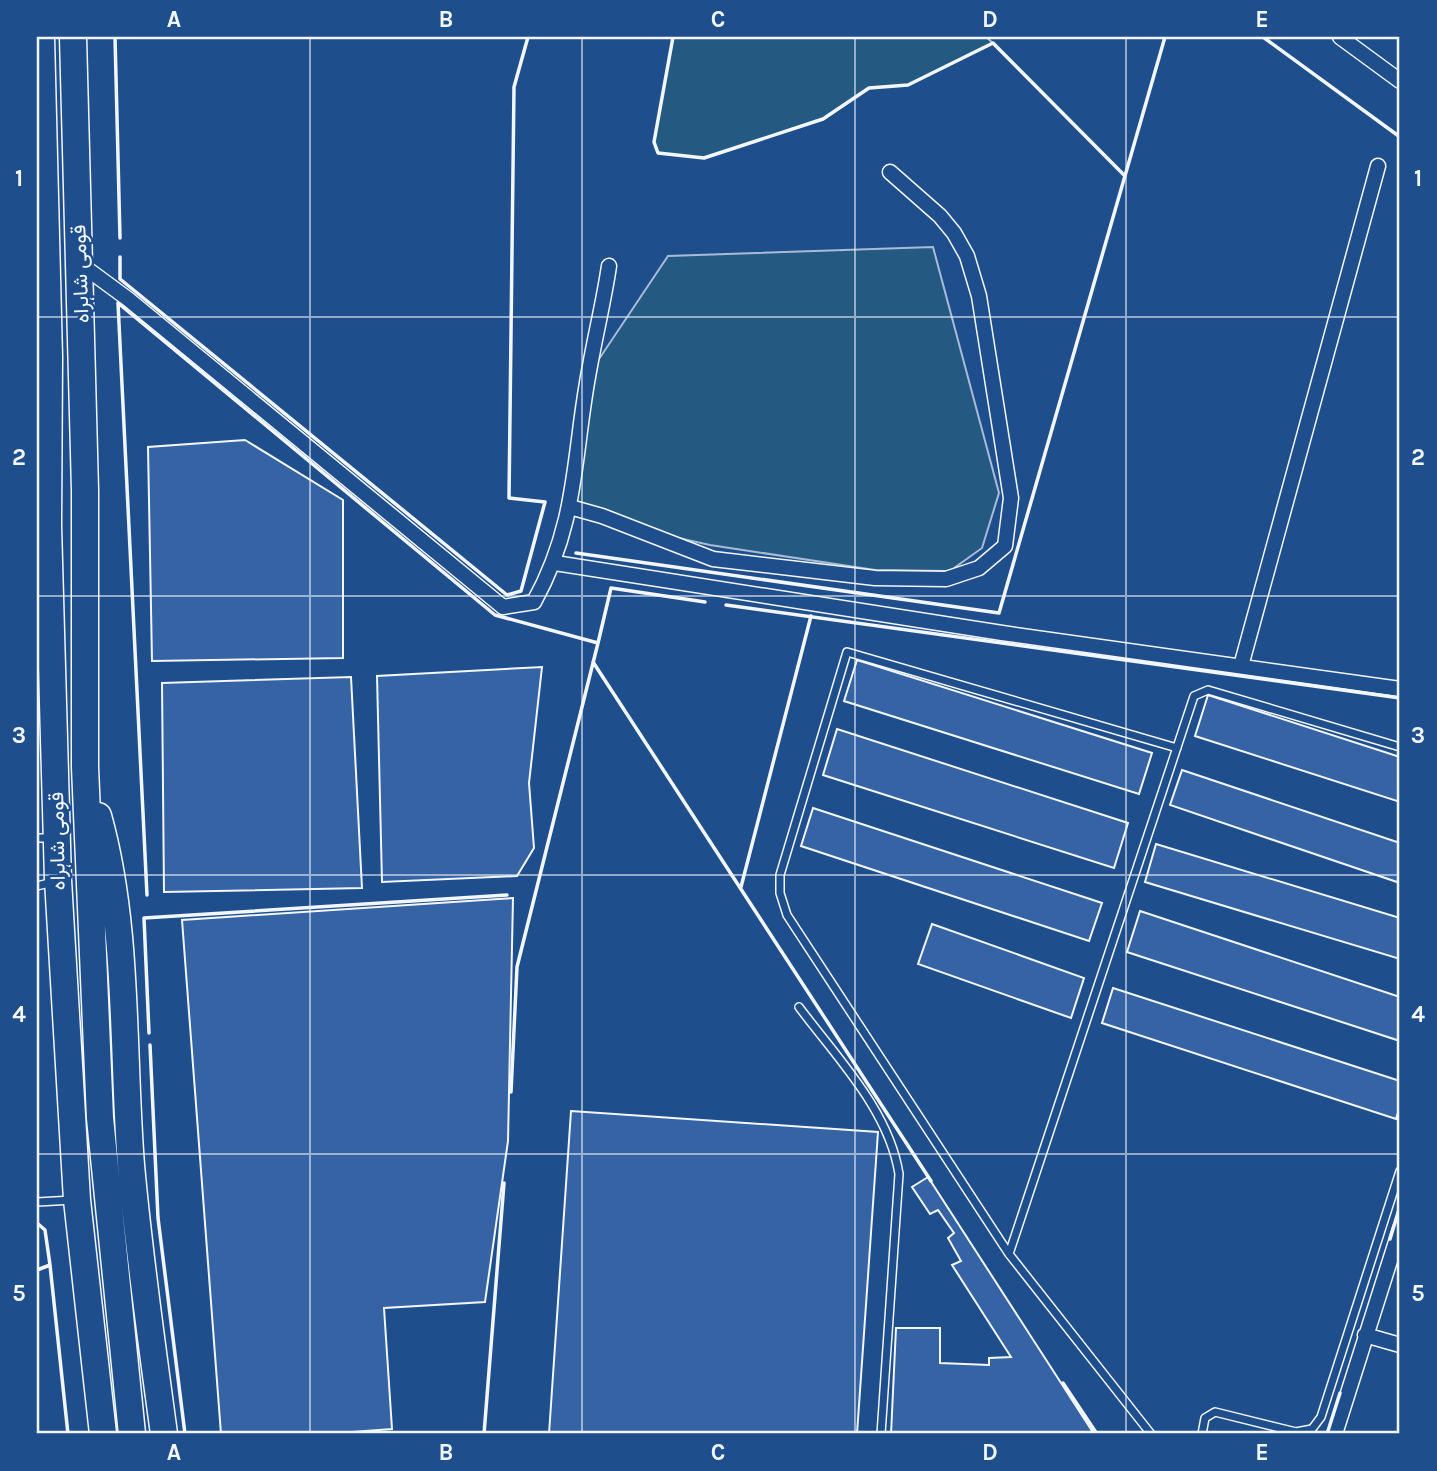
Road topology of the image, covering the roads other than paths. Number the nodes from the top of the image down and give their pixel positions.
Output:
1 (41, 37) edge
2 (73, 37) edge
3 (1340, 37) edge
4 (1400, 81) edge
5 (1378, 166) dead end
6 (890, 172) dead end
7 (79, 263) junction
8 (609, 266) dead end
9 (42, 280) edge
10 (570, 507) junction
11 (42, 527) edge
12 (555, 563) junction
13 (1241, 666) junction
14 (1400, 689) edge
15 (1400, 747) edge
16 (1177, 748) junction
17 (85, 767) junction
18 (47, 838) edge
19 (47, 883) edge
20 (799, 1007) dead end
21 (1400, 1171) edge
22 (77, 1200) junction
23 (37, 1202) edge
24 (1400, 1229) edge
25 (1009, 1254) junction
26 (1365, 1335) junction
27 (1400, 1345) edge
28 (103, 1434) edge
29 (132, 1434) edge
30 (164, 1434) edge
31 (881, 1434) edge
32 (1151, 1434) edge
33 (1202, 1434) edge
34 (1335, 1434) edge

1 - 9 highway, قومی شاہراہ
2 - 7 highway, قومی شاہراہ
3 - 4 street
5 - 13 street
6 - 10 street
7 - 12 street
7 - 17 highway, قومی شاہراہ
8 - 10 street
9 - 11 highway, قومی شاہراہ
10 - 12 street
11 - 18 highway, قومی شاہراہ
12 - 13 street
13 - 14 street
15 - 16 lane
16 - 25 lane
16 - 25 lane
17 - 29 highway, قومی شاہراہ
17 - 30 highway
18 - 19 highway, قومی شاہراہ
19 - 22 highway, قومی شاہراہ
20 - 31 lane
21 - 33 lane
22 - 23 lane
22 - 28 highway, قومی شاہراہ
24 - 26 street
25 - 32 lane
26 - 27 street
26 - 34 street

